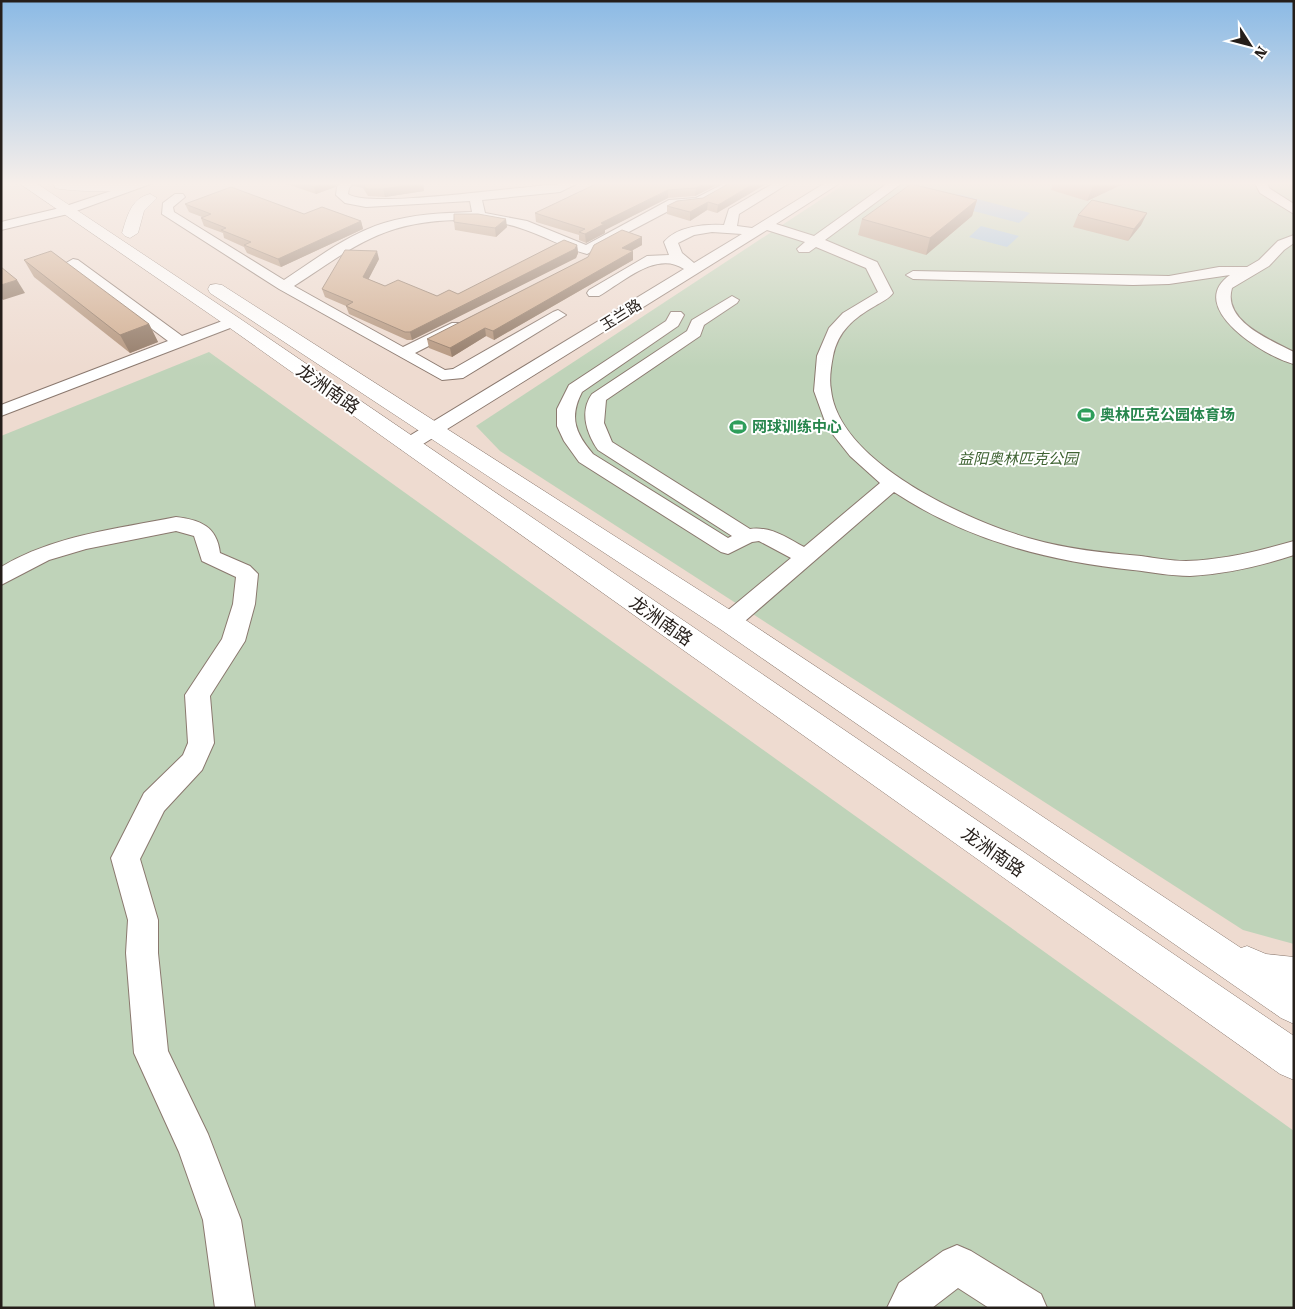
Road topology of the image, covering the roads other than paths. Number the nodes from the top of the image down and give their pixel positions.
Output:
1 (130, 244) edge
2 (147, 244) edge
3 (216, 244) edge
4 (352, 244) edge
5 (563, 244) edge
6 (602, 244) edge
7 (673, 244) edge
8 (737, 244) edge
9 (810, 244) edge
10 (822, 244) edge
11 (1283, 244) edge
12 (800, 251) dead end
13 (678, 259) junction
14 (73, 263) dead end
15 (886, 269) junction
16 (695, 270) junction
17 (1250, 271) junction
18 (284, 286) junction
19 (902, 286) junction
20 (594, 293) dead end
21 (732, 300) dead end
22 (641, 303) junction
23 (558, 315) dead end
24 (676, 315) junction
25 (472, 318) edge
26 (233, 322) junction
27 (697, 323) junction
28 (180, 342) junction
29 (403, 353) junction
30 (1294, 360) edge
31 (1, 411) edge
32 (436, 430) junction
33 (408, 445) junction
34 (893, 482) junction
35 (747, 536) junction
36 (1294, 548) edge
37 (806, 557) junction
38 (1, 577) edge
39 (729, 622) junction
40 (1210, 948) junction
41 (1294, 976) edge
42 (1294, 1005) edge
43 (1294, 1060) edge
44 (236, 1308) edge
45 (906, 1308) edge
46 (1027, 1308) edge

1 - 26 main road, 龙洲南路
2 - 32 main road, 龙洲南路
3 - 18 street
4 - 18 street
5 - 6 street
7 - 13 street
8 - 16 street, 玉兰路
9 - 12 street
10 - 15 street
11 - 17 street
13 - 16 street
13 - 20 street
14 - 28 street
15 - 19 street
15 - 19 street
16 - 22 street, 玉兰路
17 - 19 street
17 - 30 street
18 - 29 street
19 - 34 street
21 - 27 street
22 - 24 street
22 - 32 street, 玉兰路
23 - 29 street
24 - 27 street
24 - 35 street
25 - 29 street
26 - 28 street
26 - 33 main road, 龙洲南路
27 - 35 street
28 - 31 street
32 - 33 street, 玉兰路
32 - 39 main road, 龙洲南路
33 - 43 main road, 龙洲南路
34 - 36 street
34 - 37 street
35 - 37 street
37 - 39 street
38 - 44 street
39 - 40 main road, 龙洲南路
40 - 41 main road
40 - 42 main road, 龙洲南路
45 - 46 street

